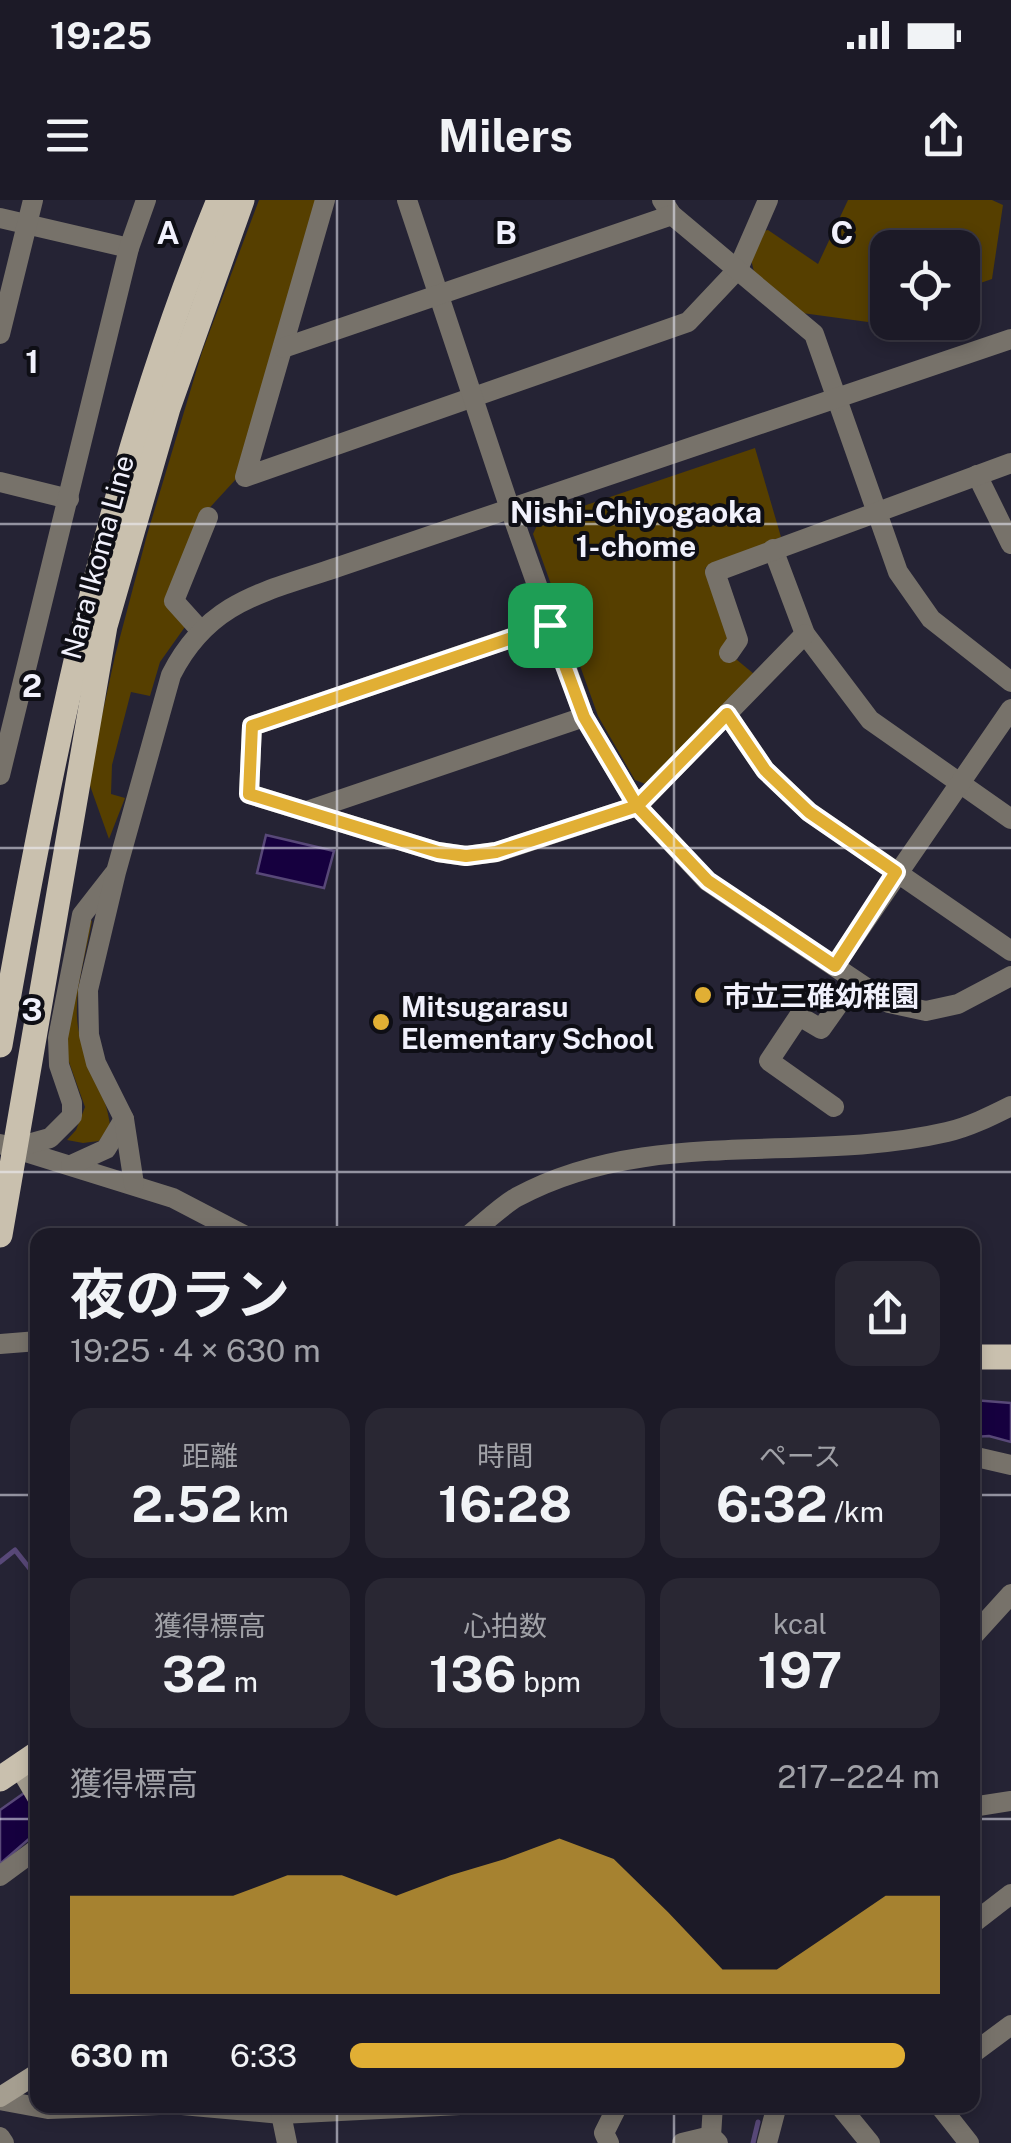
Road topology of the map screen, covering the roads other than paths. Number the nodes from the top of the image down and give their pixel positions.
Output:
1 (33, 200) edge
2 (146, 200) edge
3 (219, 200) edge
4 (242, 200) edge
5 (326, 200) edge
6 (407, 200) edge
7 (768, 200) edge
8 (667, 208) edge
9 (0, 218) edge
10 (27, 224) junction
11 (129, 248) junction
12 (738, 269) junction
13 (440, 295) junction
14 (0, 334) edge
15 (1011, 339) edge
16 (282, 348) junction
17 (837, 398) junction
18 (474, 399) junction
19 (1011, 463) edge
20 (977, 475) junction
21 (0, 482) edge
22 (69, 499) junction
23 (510, 509) junction
24 (876, 514) junction
25 (208, 517) dead end
26 (1011, 544) edge
27 (773, 549) junction
28 (550, 625) junction
29 (201, 631) junction
30 (805, 634) junction
31 (729, 653) dead end
32 (1011, 682) edge
33 (1011, 708) edge
34 (727, 714) junction
35 (584, 717) junction
36 (6, 722) edge
37 (0, 775) edge
38 (958, 782) junction
39 (637, 806) junction
40 (307, 810) junction
41 (1011, 819) edge
42 (116, 872) junction
43 (896, 872) junction
44 (1011, 951) edge
45 (835, 966) junction
46 (1011, 976) edge
47 (856, 981) junction
48 (0, 1045) edge
49 (1011, 1106) edge
50 (834, 1107) dead end
51 (124, 1119) junction
52 (7, 1146) edge
53 (71, 1166) junction
54 (134, 1184) junction
55 (231, 1228) edge
56 (478, 1228) edge
57 (0, 1234) edge
58 (30, 1342) edge
59 (0, 1344) edge
60 (980, 1356) edge
61 (1011, 1357) edge
62 (980, 1458) edge
63 (1011, 1465) edge
64 (1011, 1594) edge
65 (980, 1628) edge
66 (1011, 1801) edge
67 (980, 1805) edge
68 (30, 1854) edge
69 (0, 1876) edge
70 (1011, 1894) edge
71 (980, 1918) edge
72 (1011, 2025) edge
73 (980, 2048) edge
74 (30, 2079) edge
75 (0, 2099) edge
76 (30, 2105) edge
77 (270, 2113) edge
78 (291, 2113) edge
79 (614, 2113) edge
80 (713, 2113) edge
81 (775, 2113) edge
82 (846, 2113) edge
83 (945, 2113) edge
84 (281, 2114) junction
85 (714, 2140) edge
86 (768, 2142) edge
87 (288, 2143) edge
88 (609, 2143) edge
89 (682, 2143) edge
90 (870, 2143) edge
91 (969, 2143) edge

1 - 10 street
2 - 11 street
3 - 48 main road, Nara Ikoma Line
4 - 52 main road, Nara Ikoma Line
5 - 16 street
6 - 13 street
7 - 12 street
8 - 12 street
8 - 13 street
9 - 10 street
10 - 11 street
10 - 14 street
11 - 22 street
12 - 17 street
12 - 18 street
13 - 16 street
13 - 18 street
15 - 17 street
16 - 18 street
17 - 23 street
17 - 24 street
18 - 23 street
19 - 20 street
20 - 24 street
20 - 26 street
21 - 22 street
22 - 36 street
23 - 28 street
23 - 29 street
24 - 27 street
24 - 32 street
25 - 29 street
27 - 30 street
27 - 31 street
28 - 35 street
28 - 40 street
29 - 42 street
30 - 34 street
30 - 38 street
33 - 38 street
34 - 39 street
34 - 43 street
35 - 39 street
35 - 40 street
36 - 37 street
38 - 41 street
38 - 43 street
39 - 40 street
39 - 45 street
42 - 51 street
42 - 52 street
43 - 44 street
43 - 45 street
45 - 47 street
46 - 47 street
47 - 50 street
49 - 56 street
51 - 53 street
51 - 54 street
52 - 53 street
52 - 57 main road, Nara Ikoma Line
53 - 54 street
54 - 55 street
58 - 59 street
60 - 61 main road
62 - 63 street
64 - 65 street
66 - 67 street
68 - 69 street
70 - 71 street
72 - 73 street
74 - 75 main road
75 - 76 street
77 - 84 street
78 - 84 street
79 - 88 street
80 - 85 street
81 - 86 street
82 - 90 street
83 - 91 street
84 - 87 street
85 - 89 street

